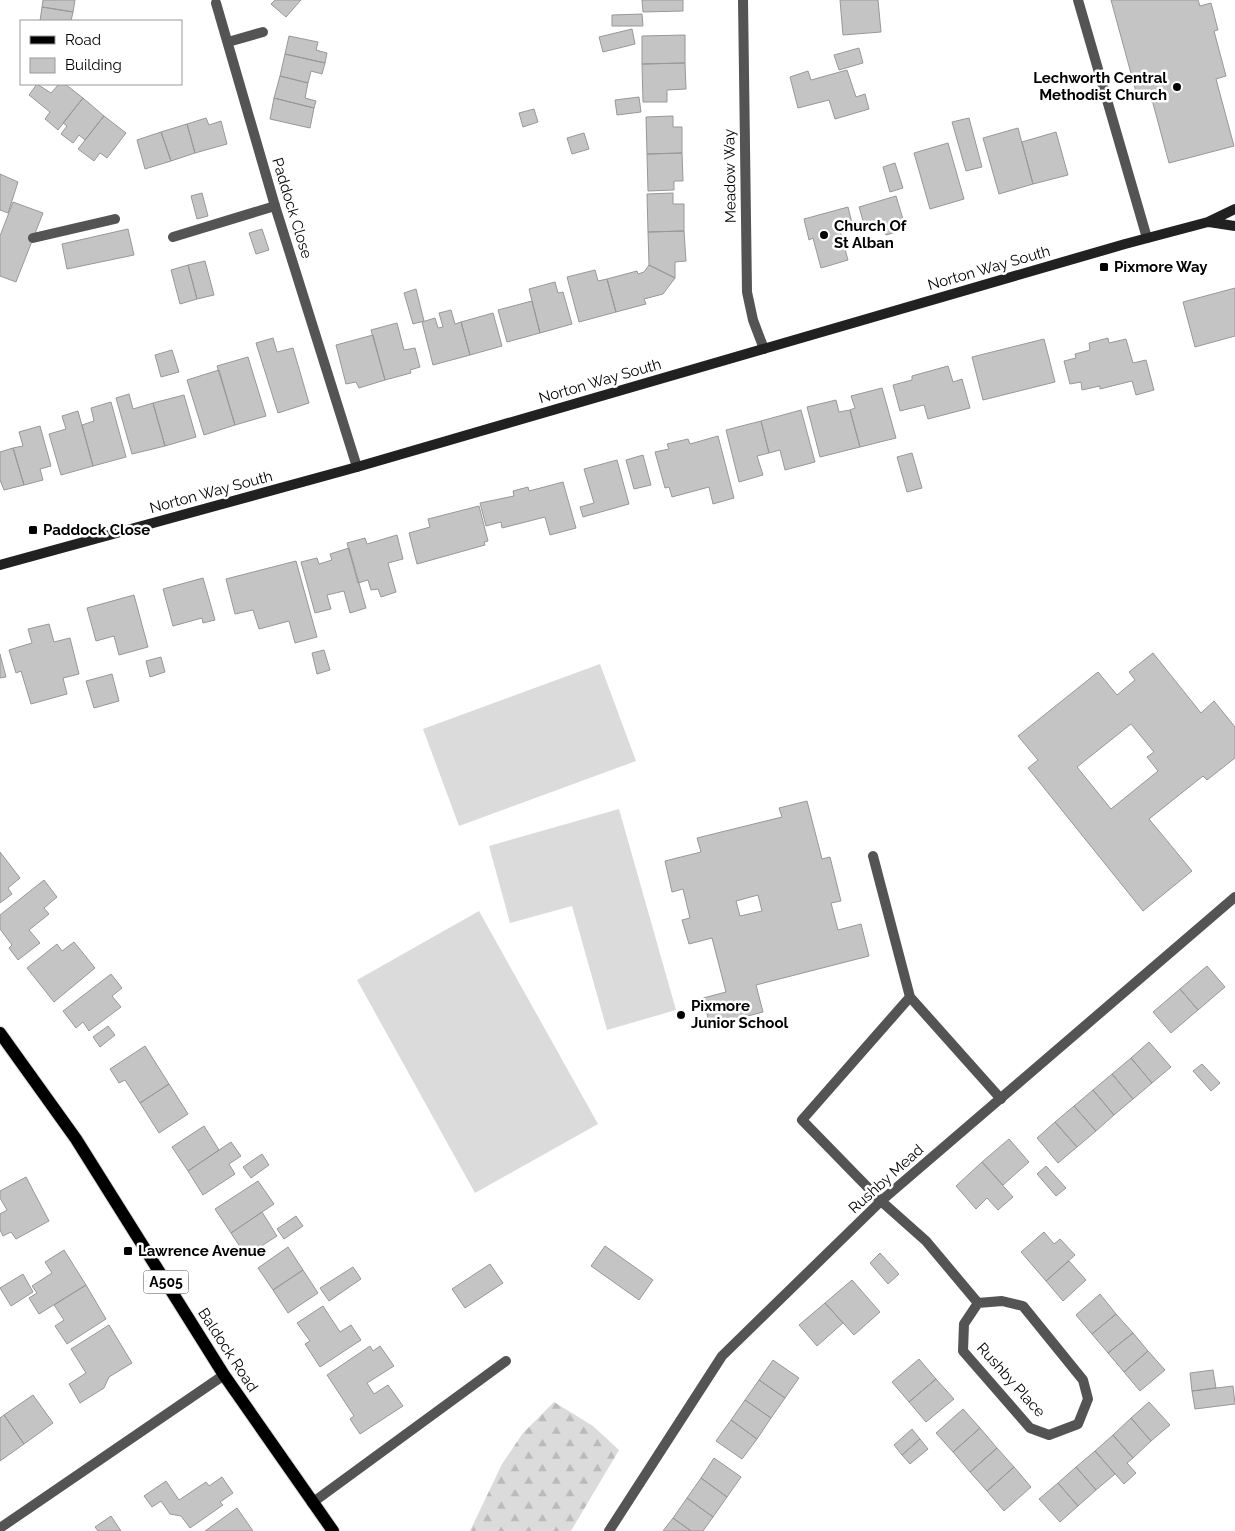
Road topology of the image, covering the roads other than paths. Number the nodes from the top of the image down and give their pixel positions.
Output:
1 (743, 0) edge
2 (1078, 0) edge
3 (216, 3) dead end
4 (263, 32) dead end
5 (228, 42) junction
6 (275, 206) junction
7 (1235, 209) edge
8 (115, 219) dead end
9 (1208, 222) junction
10 (1235, 226) edge
11 (173, 237) dead end
12 (33, 238) dead end
13 (1147, 238) junction
14 (764, 349) junction
15 (357, 467) junction
16 (0, 565) edge
17 (873, 856) dead end
18 (1235, 896) edge
19 (910, 997) junction
20 (0, 1033) edge
21 (1001, 1099) junction
22 (881, 1201) junction
23 (978, 1304) junction
24 (506, 1362) dead end
25 (224, 1375) junction
26 (312, 1503) junction
27 (0, 1528) edge
28 (333, 1531) edge
29 (609, 1531) edge

1 - 14 street, Meadow Way
2 - 13 street
3 - 5 street, Paddock Close
4 - 5 street
5 - 6 street, Paddock Close
6 - 11 street
6 - 15 street, Paddock Close
7 - 9 street, Norton Way South
8 - 12 street
9 - 10 street, Norton Way South
9 - 13 street, Norton Way South
13 - 14 street, Norton Way South
14 - 15 street, Norton Way South
15 - 16 street, Norton Way South
17 - 19 street
18 - 21 street, Rushby Mead
19 - 21 street
19 - 22 street
20 - 25 main road, Baldock Road / A505
21 - 22 street, Rushby Mead
22 - 23 street
22 - 29 street, Rushby Mead
23 - 23 street, Rushby Place
24 - 26 street
25 - 26 main road, Baldock Road / A505
25 - 27 street
26 - 28 main road, Baldock Road / A505

